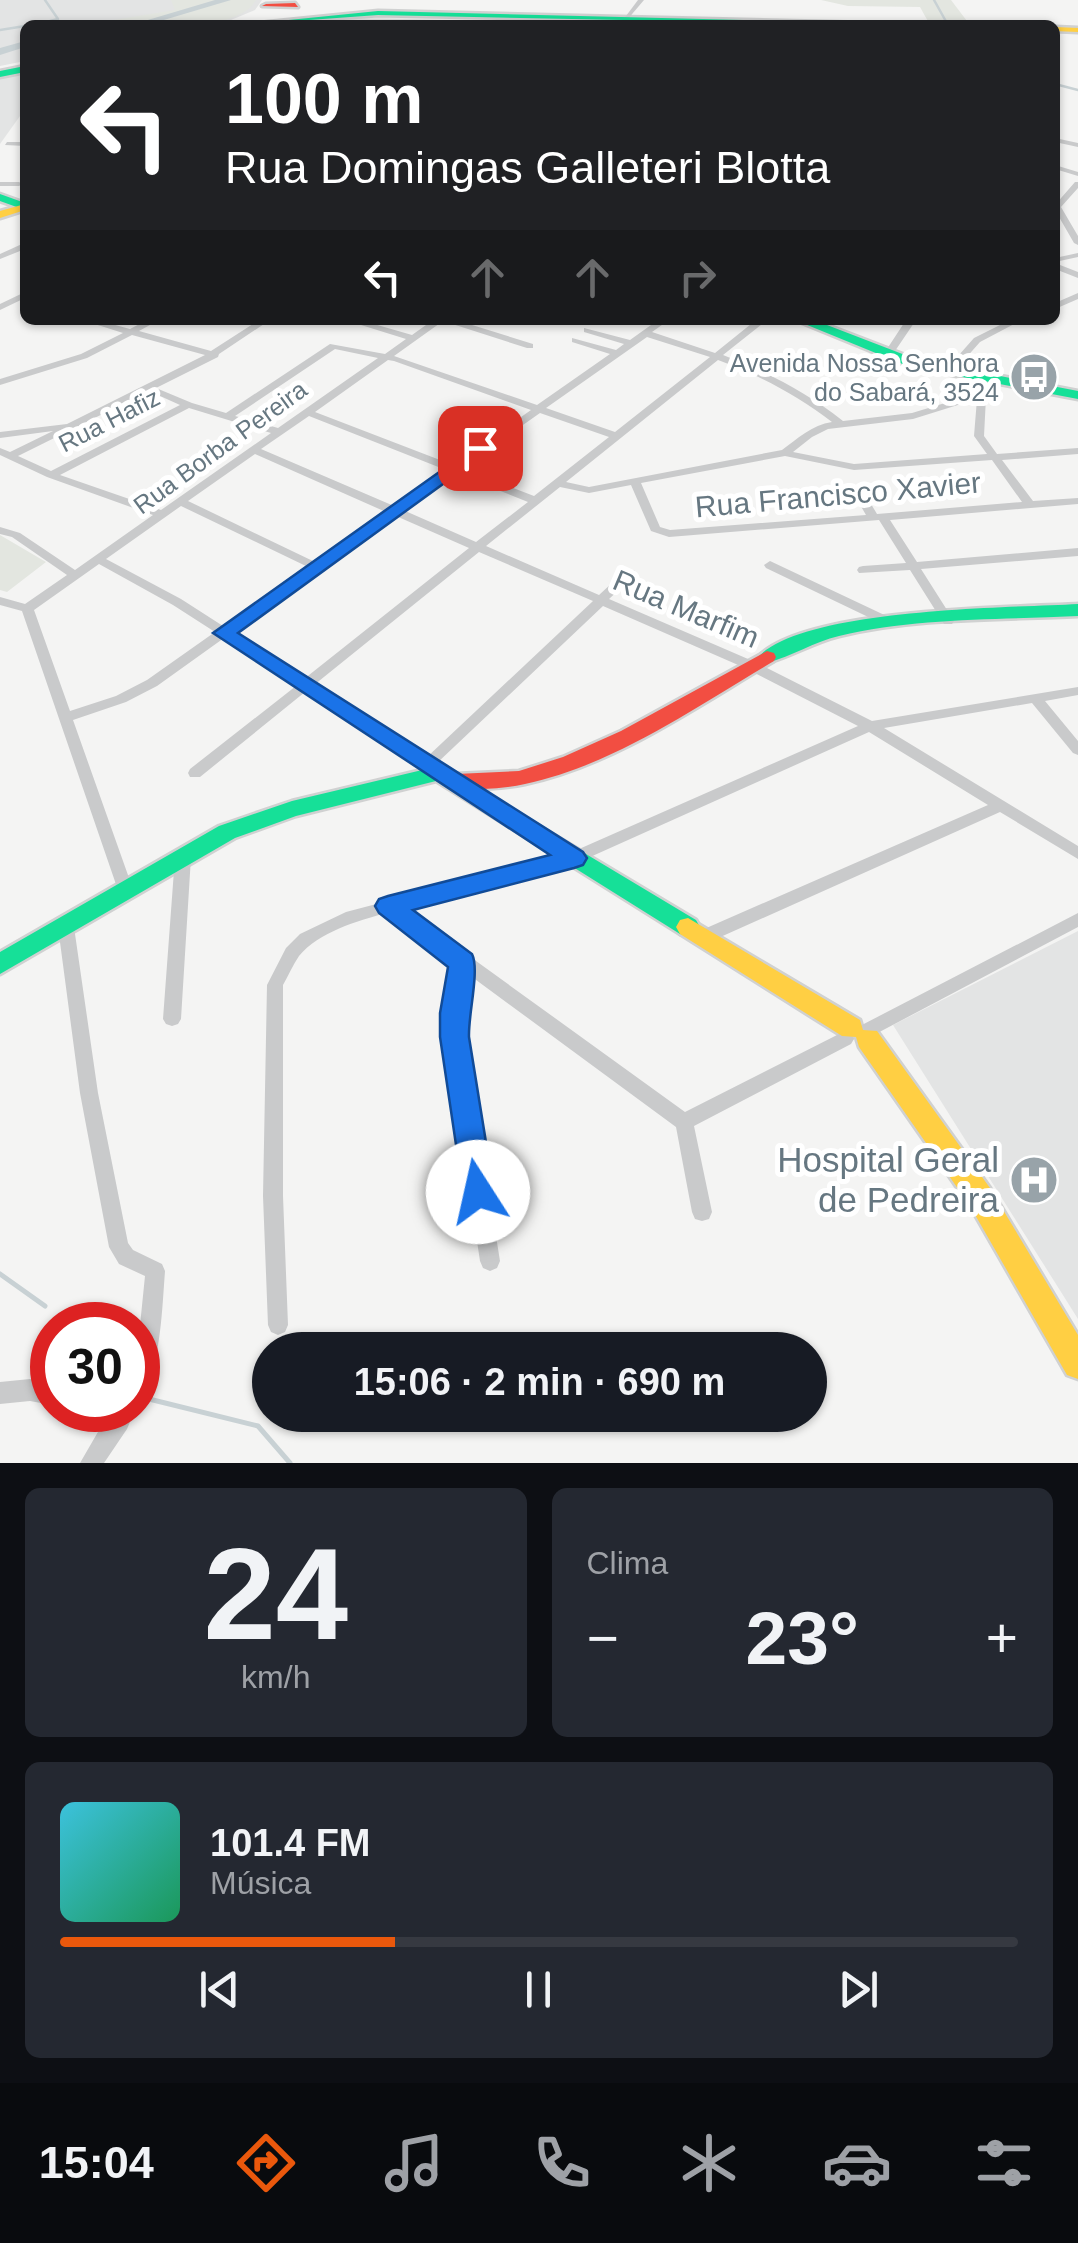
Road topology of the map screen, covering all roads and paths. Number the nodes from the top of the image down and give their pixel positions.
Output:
1 (641, 0) edge
2 (302, 8) edge
3 (261, 17) edge
4 (560, 19) junction
5 (620, 19) junction
6 (570, 20) edge
7 (610, 20) edge
8 (662, 20) edge
9 (1066, 130) dead end
10 (1060, 135) edge
11 (7, 144) dead end
12 (20, 144) edge
13 (0, 184) edge
14 (19, 184) joint
15 (14, 206) edge
16 (1060, 217) edge
17 (1078, 242) edge
18 (20, 297) edge
19 (12, 301) junction
20 (20, 303) edge
21 (0, 307) edge
22 (106, 325) edge
23 (146, 325) edge
24 (258, 325) edge
25 (367, 325) edge
26 (432, 325) edge
27 (464, 325) edge
28 (657, 325) edge
29 (756, 325) edge
30 (814, 325) edge
31 (833, 325) edge
32 (908, 325) edge
33 (1006, 325) edge
34 (587, 330) dead end
35 (134, 332) junction
36 (645, 334) junction
37 (412, 338) junction
38 (575, 340) dead end
39 (631, 343) junction
40 (530, 346) dead end
41 (892, 349) junction
42 (617, 353) junction
43 (215, 354) junction
44 (716, 356) junction
45 (384, 357) junction
46 (954, 366) junction
47 (0, 382) edge
48 (982, 387) junction
49 (1052, 387) junction
50 (149, 388) junction
51 (1078, 392) edge
52 (188, 405) junction
53 (536, 409) junction
54 (307, 412) junction
55 (227, 417) junction
56 (840, 424) junction
57 (69, 426) junction
58 (280, 432) junction
59 (0, 435) edge
60 (614, 436) junction
61 (254, 450) junction
62 (1078, 450) edge
63 (785, 453) junction
64 (4, 454) edge
65 (993, 456) junction
66 (452, 468) junction
67 (51, 475) junction
68 (635, 482) junction
69 (556, 484) junction
70 (860, 496) dead end
71 (536, 500) junction
72 (1078, 501) edge
73 (182, 502) junction
74 (1029, 504) junction
75 (391, 511) junction
76 (164, 515) junction
77 (879, 518) junction
78 (0, 530) edge
79 (478, 550) junction
80 (1078, 552) edge
81 (100, 560) junction
82 (315, 566) junction
83 (770, 566) dead end
84 (914, 566) junction
85 (863, 570) dead end
86 (630, 572) dead end
87 (76, 576) junction
88 (0, 601) edge
89 (602, 602) junction
90 (27, 610) junction
91 (1078, 610) edge
92 (948, 621) junction
93 (891, 623) junction
94 (224, 633) junction
95 (750, 665) junction
96 (308, 685) junction
97 (1078, 691) edge
98 (1036, 700) junction
99 (67, 717) junction
100 (870, 726) junction
101 (1078, 750) edge
102 (195, 773) dead end
103 (440, 773) junction
104 (1002, 804) junction
105 (1078, 853) edge
106 (183, 858) junction
107 (574, 858) junction
108 (126, 892) junction
109 (388, 906) junction
110 (1078, 919) edge
111 (66, 928) junction
112 (701, 938) junction
113 (462, 962) junction
114 (0, 964) edge
115 (172, 1019) dead end
116 (854, 1038) junction
117 (684, 1122) junction
118 (702, 1212) dead end
119 (490, 1261) dead end
120 (153, 1302) edge
121 (278, 1325) dead end
122 (1078, 1364) edge
123 (30, 1390) edge
124 (0, 1393) edge
125 (110, 1432) edge
126 (91, 1463) edge

1 - 5 street
2 - 3 main road
2 - 4 main road
2 - 4 main road
4 - 5 main road
4 - 6 main road
5 - 7 main road
5 - 8 main road
9 - 10 street
11 - 12 street
13 - 14 street
14 - 15 street
16 - 17 street
18 - 19 street
19 - 20 street
19 - 21 street
22 - 35 street
23 - 35 street
24 - 43 street
25 - 37 street
26 - 37 street, Rua Borba Pereira
27 - 40 street
28 - 36 street
29 - 44 street
30 - 48 main road
31 - 41 main road
32 - 41 street
33 - 46 street
34 - 39 street
35 - 43 street
35 - 47 street
36 - 39 street
36 - 44 street
37 - 45 street, Rua Borba Pereira
38 - 42 street
39 - 42 street
41 - 46 main road
42 - 53 street
43 - 50 street
44 - 56 street
44 - 60 street
45 - 53 street
45 - 54 street, Rua Borba Pereira
45 - 55 street
46 - 49 main road
48 - 49 main road
48 - 56 street
48 - 65 street
49 - 51 main road
50 - 52 street
50 - 57 street
52 - 55 street
52 - 67 street, Rua Hafiz
53 - 60 street
53 - 66 street
54 - 58 street, Rua Borba Pereira
54 - 66 street
55 - 58 street
56 - 63 street
57 - 59 street
57 - 64 street
58 - 61 street, Rua Borba Pereira
60 - 69 street
61 - 73 street, Rua Borba Pereira
61 - 75 street, Rua Marfim
62 - 65 street
63 - 65 street
63 - 68 street
64 - 67 street
65 - 74 street
66 - 71 street
66 - 75 street
67 - 76 street
68 - 69 street
68 - 77 street, Rua Francisco Xavier
69 - 71 street
70 - 77 street
71 - 79 street
72 - 74 street, Rua Francisco Xavier
73 - 76 street, Rua Borba Pereira
73 - 82 street
74 - 77 street, Rua Francisco Xavier
75 - 79 street, Rua Marfim
75 - 82 street
76 - 81 street, Rua Borba Pereira
77 - 84 street
78 - 87 street
79 - 89 street, Rua Marfim
79 - 96 street
80 - 84 street
81 - 87 street, Rua Borba Pereira
81 - 94 street
82 - 94 street
83 - 93 street
84 - 85 street
84 - 92 street
86 - 89 street
87 - 90 street, Rua Borba Pereira
88 - 90 street
89 - 95 street, Rua Marfim
89 - 103 street
90 - 99 street
91 - 92 main road
92 - 93 main road
93 - 95 main road
94 - 96 street
94 - 99 street
95 - 100 street, Rua Marfim
95 - 103 main road
96 - 102 street
96 - 103 street
97 - 98 street
98 - 100 street
98 - 101 street
99 - 108 street
100 - 104 street, Rua Marfim
100 - 107 street
103 - 106 main road
103 - 107 main road
104 - 105 street, Rua Marfim
104 - 112 street
106 - 108 main road
106 - 115 street
107 - 109 street
107 - 112 main road
108 - 111 main road
109 - 113 street
109 - 121 street
110 - 116 street
111 - 114 main road
111 - 120 street
112 - 116 main road
113 - 117 street
113 - 119 street
116 - 117 street
116 - 122 main road
117 - 118 street
123 - 124 street
125 - 126 street

